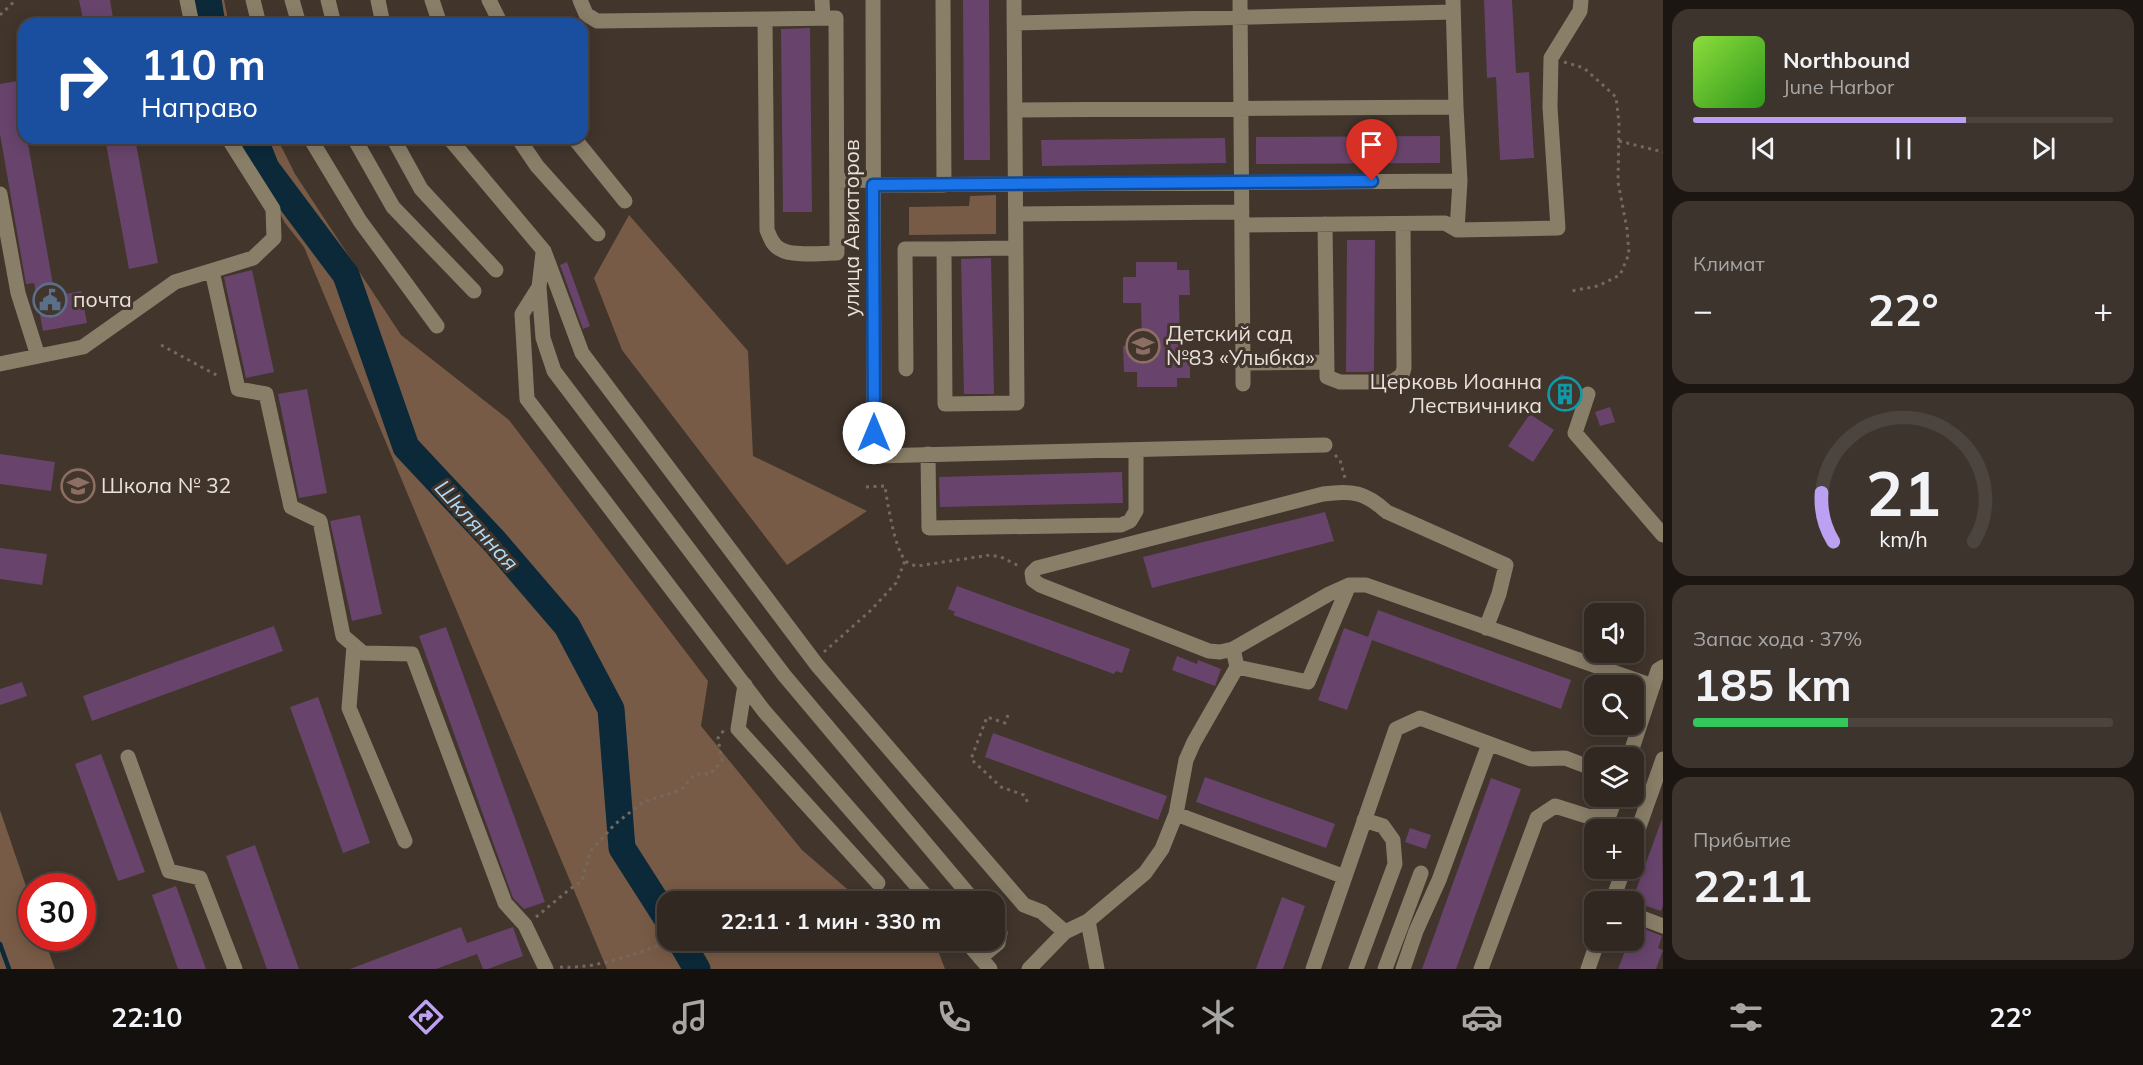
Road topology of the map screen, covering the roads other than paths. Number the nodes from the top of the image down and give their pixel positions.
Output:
1 (187, 0) edge
2 (253, 0) edge
3 (292, 0) edge
4 (328, 0) edge
5 (378, 0) edge
6 (432, 0) edge
7 (489, 0) edge
8 (580, 0) edge
9 (822, 0) edge
10 (873, 0) edge
11 (943, 0) edge
12 (1014, 0) edge
13 (1240, 0) edge
14 (1581, 0) edge
15 (1453, 6) edge
16 (1240, 17) junction
17 (191, 18) edge
18 (258, 18) edge
19 (297, 18) edge
20 (332, 18) edge
21 (382, 18) edge
22 (438, 18) edge
23 (498, 18) edge
24 (823, 18) junction
25 (765, 19) junction
26 (1014, 23) junction
27 (1456, 107) junction
28 (1241, 108) junction
29 (1015, 110) junction
30 (232, 144) edge
31 (314, 144) edge
32 (357, 144) edge
33 (396, 144) edge
34 (453, 144) edge
35 (522, 144) edge
36 (579, 144) edge
37 (837, 181) junction
38 (1460, 181) junction
39 (1242, 182) junction
40 (873, 183) junction
41 (944, 184) junction
42 (1016, 184) junction
43 (0, 194) edge
44 (625, 201) dead end
45 (1016, 214) junction
46 (1242, 218) junction
47 (1325, 224) junction
48 (1403, 224) junction
49 (1457, 230) junction
50 (598, 234) dead end
51 (1016, 248) junction
52 (944, 249) junction
53 (544, 251) junction
54 (496, 270) dead end
55 (212, 271) junction
56 (539, 287) junction
57 (474, 291) dead end
58 (437, 326) dead end
59 (38, 356) junction
60 (1327, 362) junction
61 (1243, 363) junction
62 (0, 364) edge
63 (906, 369) dead end
64 (1243, 384) dead end
65 (1588, 394) dead end
66 (1325, 445) road end
67 (1136, 451) junction
68 (928, 454) junction
69 (1663, 535) edge
70 (1349, 585) junction
71 (1486, 628) junction
72 (354, 645) junction
73 (1233, 650) junction
74 (1237, 667) junction
75 (1663, 667) edge
76 (746, 686) junction
77 (1653, 686) junction
78 (1489, 744) junction
79 (1633, 747) edge
80 (128, 757) dead end
81 (1663, 759) edge
82 (1584, 765) edge
83 (1612, 807) edge
84 (1176, 814) junction
85 (1642, 819) edge
86 (1364, 820) junction
87 (405, 841) dead end
88 (1395, 864) junction
89 (1421, 873) junction
90 (1345, 877) junction
91 (1439, 880) junction
92 (878, 883) dead end
93 (921, 891) edge
94 (966, 891) edge
95 (1644, 919) edge
96 (1088, 921) junction
97 (1663, 926) edge
98 (1065, 932) junction
99 (975, 951) edge
100 (1594, 951) edge
101 (985, 963) edge
102 (546, 968) edge
103 (235, 969) edge
104 (1029, 969) edge
105 (1097, 969) edge
106 (1312, 969) edge
107 (1356, 969) edge
108 (1385, 969) edge
109 (1403, 969) edge
110 (1481, 969) edge
111 (1588, 969) edge

1 - 17 street
2 - 18 street
3 - 19 street
4 - 20 street
5 - 21 street
6 - 22 street
7 - 23 street
8 - 25 street
9 - 24 street
10 - 40 street, улица Авиаторов
11 - 41 street
12 - 26 street
13 - 16 street
14 - 49 street
15 - 16 street
15 - 27 street
16 - 26 street
16 - 28 street
24 - 25 street
24 - 37 street
25 - 37 street
26 - 29 street
27 - 28 street
27 - 38 street
28 - 29 street
28 - 39 street
29 - 42 street
30 - 55 street
31 - 58 street
32 - 57 street
33 - 54 street
34 - 53 street
35 - 50 street
36 - 44 street
37 - 40 street
38 - 39 street
38 - 49 street
39 - 42 street
39 - 46 street
40 - 41 street
40 - 68 street, улица Авиаторов
41 - 42 street
42 - 45 street
43 - 59 street
45 - 46 street
45 - 51 street
46 - 47 street
46 - 61 street
47 - 48 street
47 - 60 street
48 - 49 street
48 - 60 street
51 - 52 street
51 - 52 street
52 - 63 street
53 - 56 street
53 - 98 street
55 - 59 street
55 - 72 street
56 - 76 street
56 - 94 street
59 - 62 street
60 - 61 street
61 - 64 street
65 - 69 street
66 - 67 street
67 - 68 street
67 - 68 street
70 - 71 street
70 - 73 street
70 - 74 street
71 - 73 street
71 - 77 street
72 - 87 street
72 - 102 street
73 - 74 street
74 - 84 street
75 - 77 street
76 - 92 street
76 - 93 street
77 - 79 street
78 - 82 street
78 - 86 street
78 - 91 street
80 - 103 street
81 - 85 street
83 - 110 street
84 - 90 street
84 - 96 street
86 - 88 street
86 - 90 street
88 - 89 street
88 - 107 street
89 - 91 street
89 - 108 street
90 - 106 street
91 - 109 street
95 - 97 street
96 - 98 street
96 - 105 street
98 - 104 street
99 - 101 street
100 - 111 street

